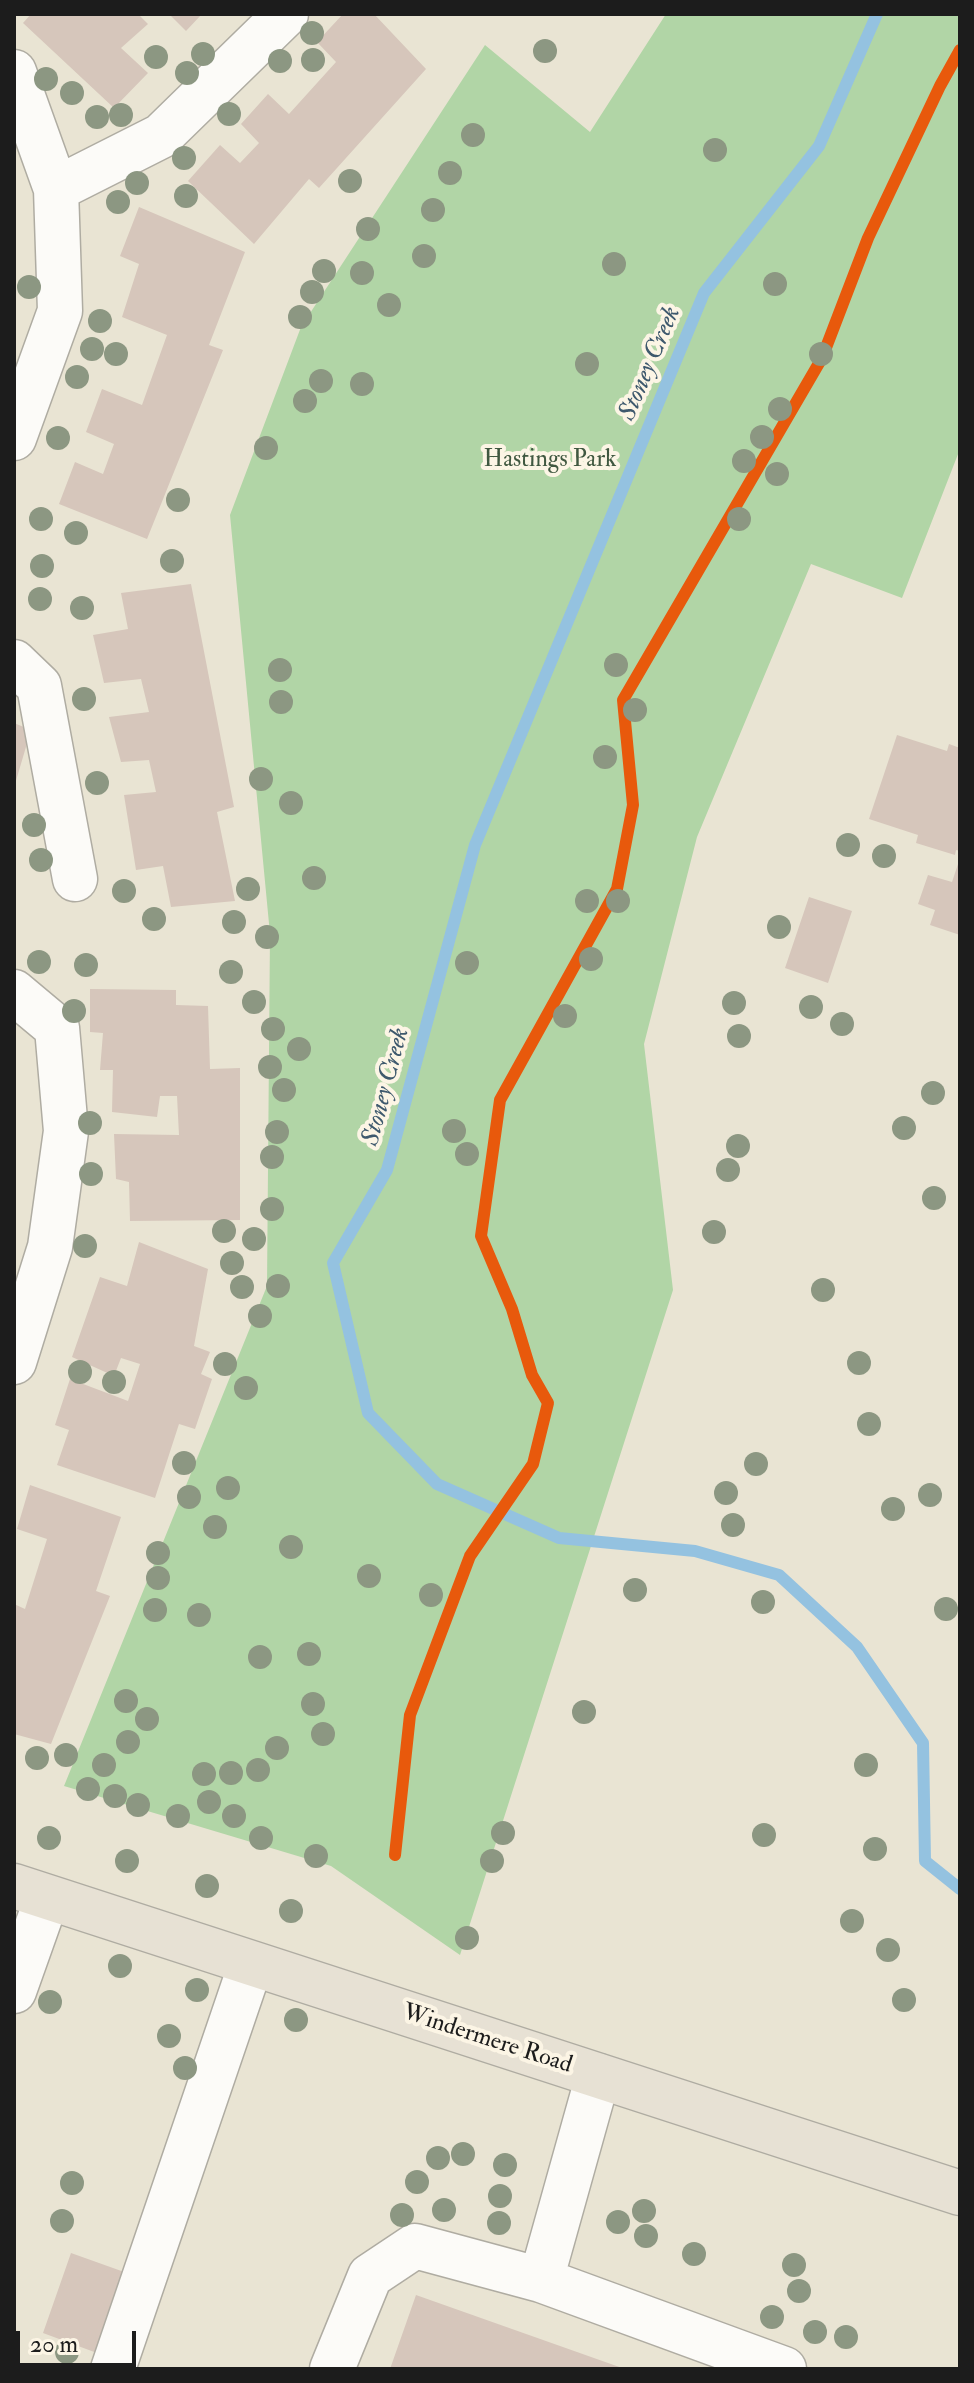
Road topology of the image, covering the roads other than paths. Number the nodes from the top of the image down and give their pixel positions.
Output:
1 (286, 14) edge
2 (14, 72) edge
3 (56, 189) junction
4 (14, 438) edge
5 (14, 662) edge
6 (75, 879) dead end
7 (14, 992) edge
8 (14, 1362) edge
9 (31, 1892) edge
10 (251, 1964) junction
11 (14, 1991) edge
12 (598, 2076) junction
13 (960, 2193) edge
14 (541, 2280) junction
15 (113, 2369) edge
16 (332, 2369) edge
17 (784, 2369) edge

1 - 3 lane
2 - 3 lane
3 - 4 lane
5 - 6 lane
7 - 8 lane
9 - 10 main road, Windermere Road
9 - 11 lane
10 - 12 main road, Windermere Road
10 - 15 lane
12 - 13 main road, Windermere Road
12 - 14 lane
14 - 16 lane
14 - 17 lane

